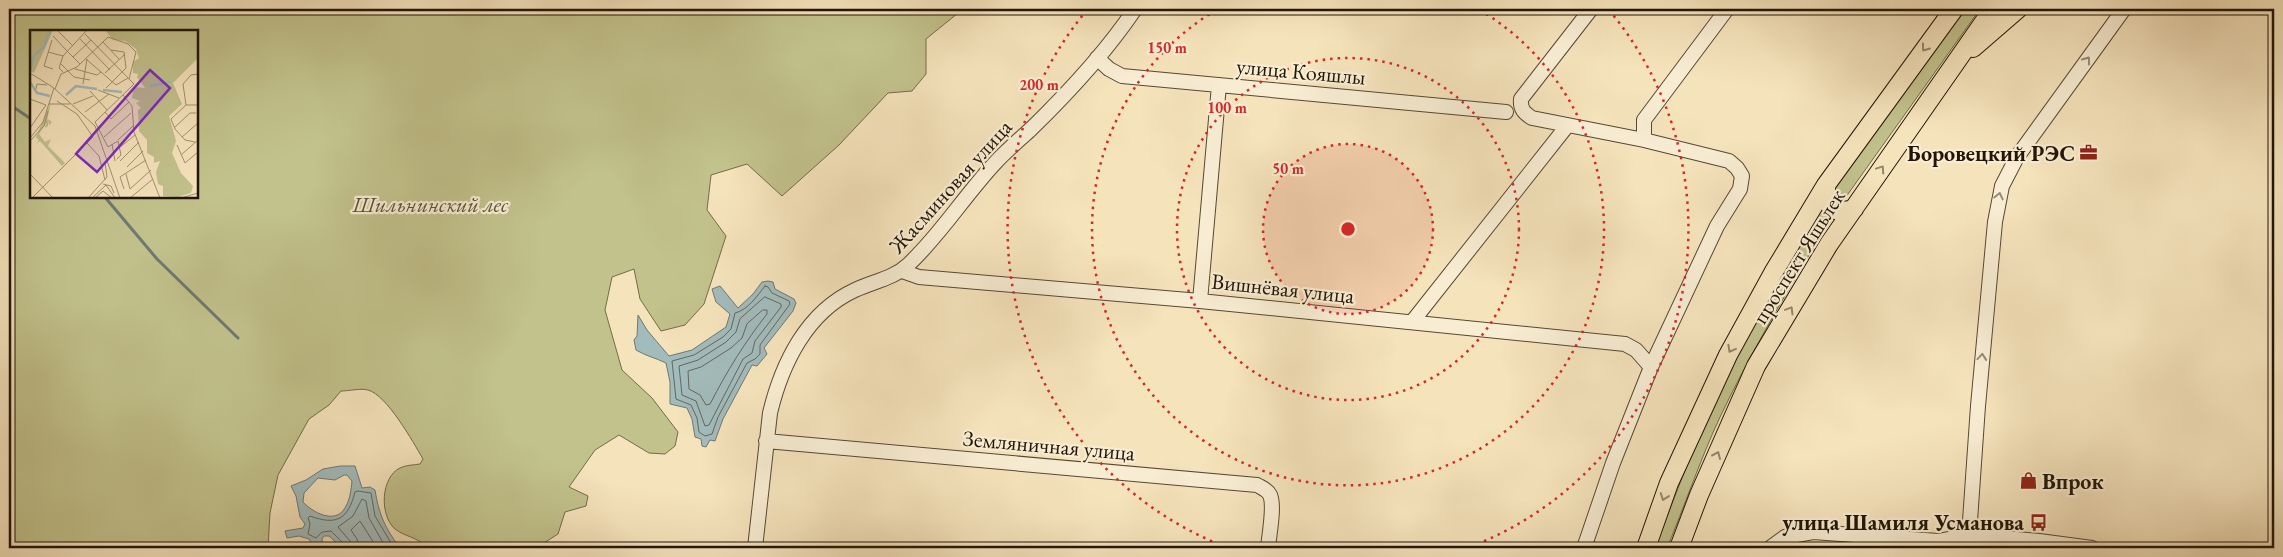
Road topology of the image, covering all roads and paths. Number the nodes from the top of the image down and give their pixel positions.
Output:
1 (1135, 9) edge
2 (1591, 9) edge
3 (1727, 9) edge
4 (1954, 9) edge
5 (1993, 9) edge
6 (2018, 9) edge
7 (2124, 9) edge
8 (1097, 58) junction
9 (1950, 68) junction
10 (1219, 85) junction
11 (1506, 112) dead end
12 (1566, 126) junction
13 (1644, 140) junction
14 (1826, 185) junction
15 (1854, 209) junction
16 (902, 271) junction
17 (1200, 301) junction
18 (1412, 322) junction
19 (1651, 367) junction
20 (766, 441) junction
21 (1969, 535) junction
22 (756, 548) edge
23 (1268, 548) edge
24 (1584, 548) edge
25 (1646, 548) edge
26 (1678, 548) edge
27 (1770, 548) edge
28 (2092, 548) edge

1 - 8 street, Жасминовая улица
2 - 12 street
3 - 13 street
4 -> 14 main road, проспект Яшьлек
5 - 9 main road, проспект Яшьлек
6 - 9 main road
21 -> 7 street
8 - 10 street, улица Кояшлы
8 - 16 street, Жасминовая улица
15 -> 9 main road, проспект Яшьлек
10 - 11 street, улица Кояшлы
10 - 17 street
12 - 13 street
12 - 18 street
13 - 19 street
14 - 15 main road
14 -> 25 main road, проспект Яшьлек
26 -> 15 main road, проспект Яшьлек
16 - 17 street, Вишнёвая улица
16 - 20 street, Жасминовая улица
17 - 18 street, Вишнёвая улица
18 - 19 street, Вишнёвая улица
19 - 24 street
20 - 22 street, Жасминовая улица
20 - 23 street, Земляничная улица
21 - 27 street
21 - 28 street

